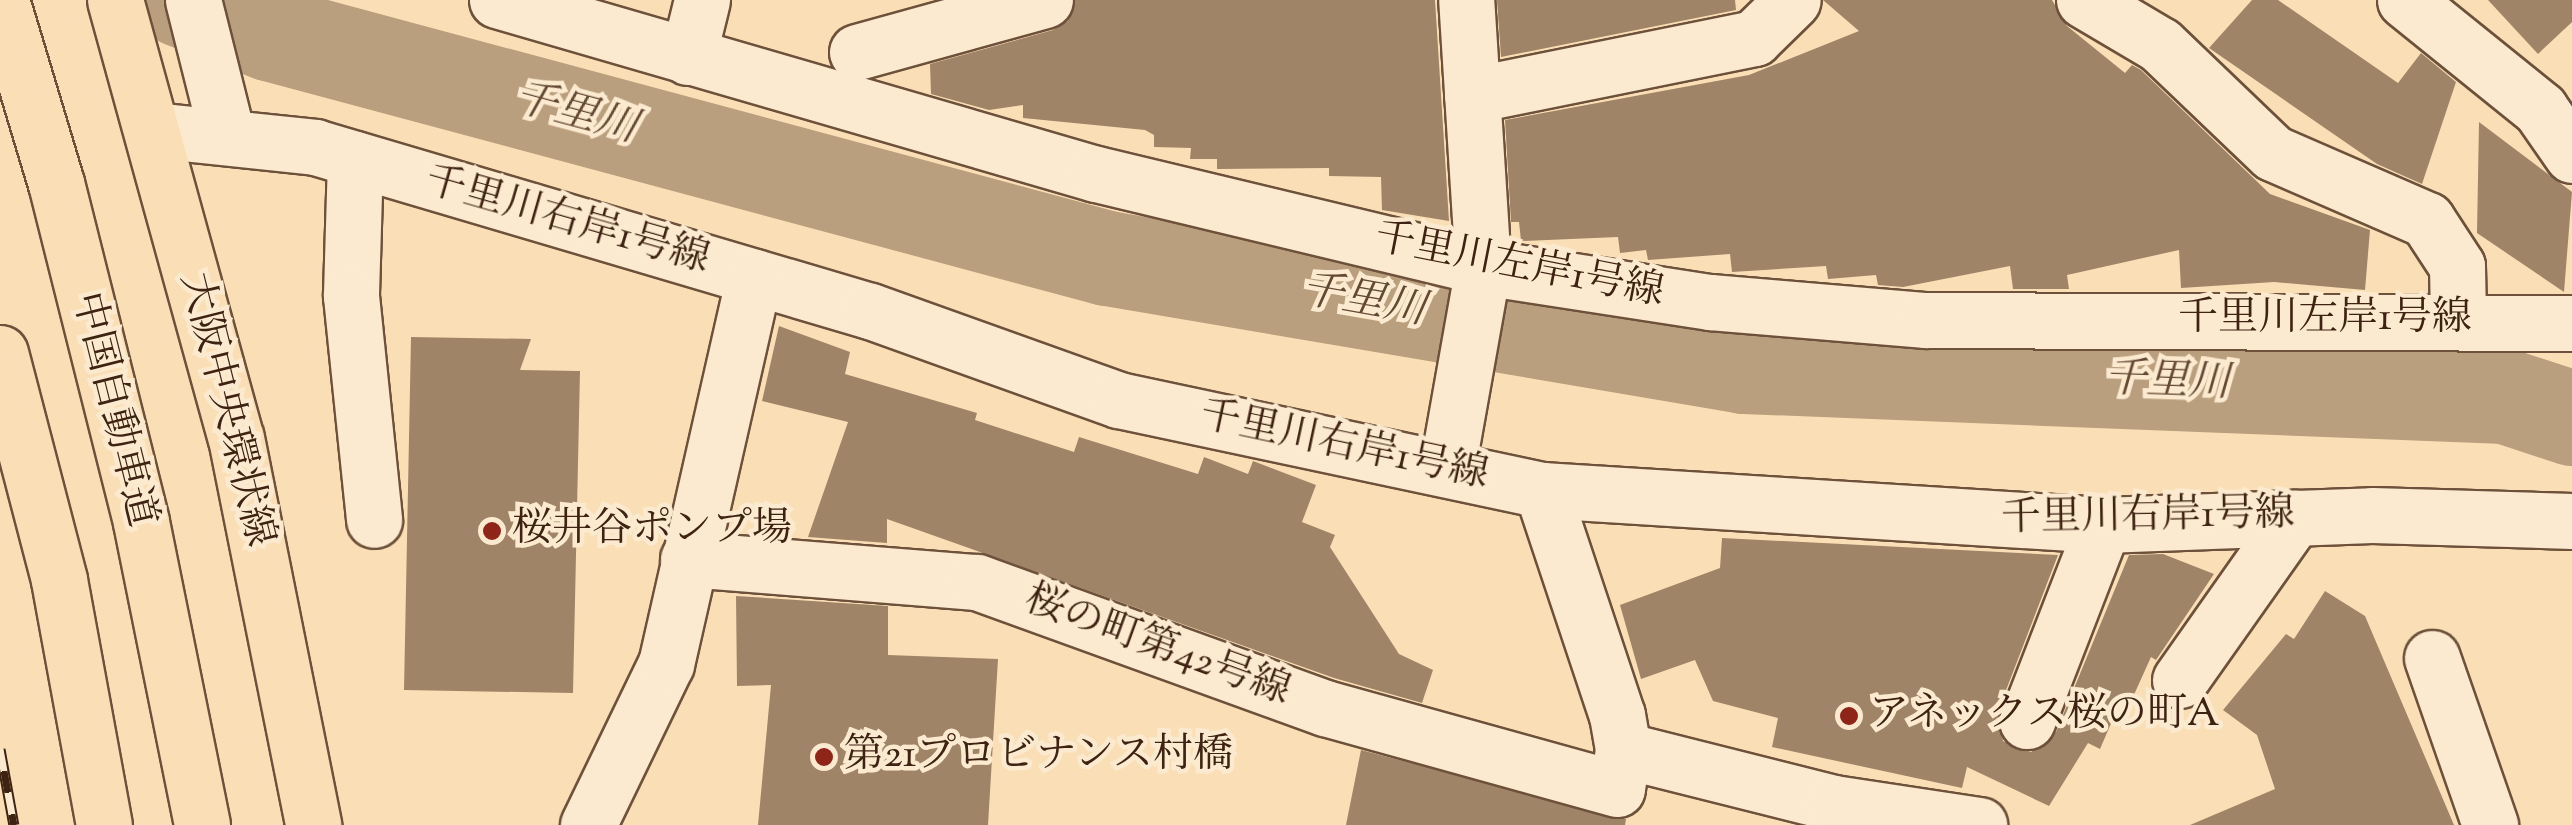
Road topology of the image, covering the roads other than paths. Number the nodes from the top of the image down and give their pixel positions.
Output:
1 (1, 0) edge
2 (116, 0) edge
3 (193, 0) edge
4 (497, 0) edge
5 (702, 0) edge
6 (1046, 0) edge
7 (1466, 0) edge
8 (1793, 0) edge
9 (2084, 0) edge
10 (2406, 0) edge
11 (856, 52) dead end
12 (688, 57) junction
13 (2556, 93) edge
14 (1472, 95) junction
15 (224, 120) junction
16 (154, 130) junction
17 (2572, 155) edge
18 (355, 160) junction
19 (1482, 275) junction
20 (754, 277) junction
21 (2458, 319) junction
22 (2572, 323) edge
23 (0, 353) edge
24 (1448, 469) junction
25 (1542, 490) junction
26 (2295, 517) junction
27 (374, 520) dead end
28 (2572, 521) edge
29 (2103, 525) junction
30 (688, 560) junction
31 (2432, 658) dead end
32 (2180, 680) dead end
33 (2027, 720) dead end
34 (1618, 788) edge
35 (104, 825) edge
36 (202, 825) edge
37 (312, 825) edge
38 (588, 825) edge
39 (1979, 825) edge
40 (2490, 825) edge

1 - 36 main road, 中国自動車道
2 - 16 main road, 大阪中央環状線
3 - 15 street
4 - 12 street, 千里川左岸1号線
5 - 12 street
6 - 11 street
7 - 14 street
8 - 14 street
9 - 21 street
10 - 13 street
12 - 19 street, 千里川左岸1号線
13 - 17 street
14 - 19 street
15 - 16 street, 千里川右岸1号線
15 - 18 street, 千里川右岸1号線
16 - 37 main road, 大阪中央環状線
18 - 20 street, 千里川右岸1号線
18 - 27 street
19 - 21 street, 千里川左岸1号線
19 - 24 street
20 - 24 street, 千里川右岸1号線
20 - 30 street
21 - 22 street, 千里川左岸1号線
23 - 35 main road
24 - 25 street, 千里川右岸1号線
25 - 29 street, 千里川右岸1号線
25 - 34 street
26 - 28 street, 千里川右岸1号線
26 - 29 street, 千里川右岸1号線
26 - 32 street
29 - 33 street
30 - 34 street, 桜の町第42号線
30 - 38 street
31 - 40 street
34 - 39 street, 桜の町第42号線

